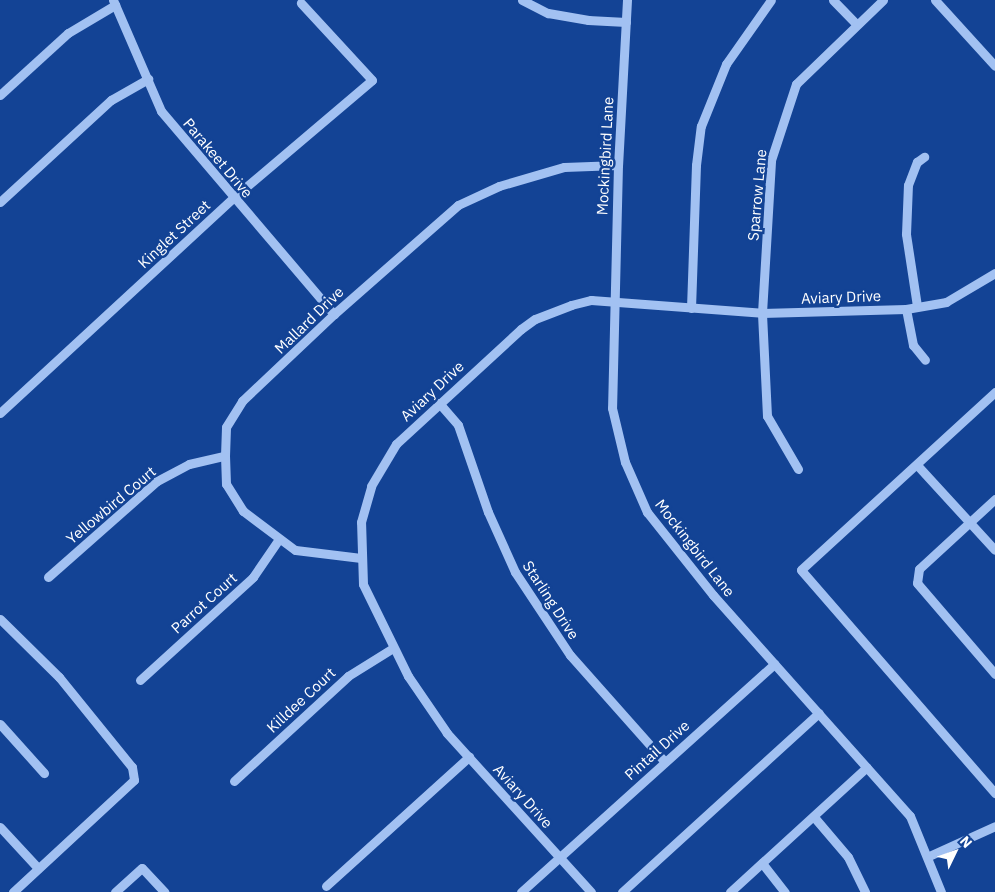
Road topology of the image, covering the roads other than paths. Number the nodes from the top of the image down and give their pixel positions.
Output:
1 (522, 0) edge
2 (627, 0) edge
3 (772, 0) edge
4 (833, 0) edge
5 (883, 0) edge
6 (935, 0) edge
7 (114, 2) edge
8 (301, 3) dead end
9 (626, 22) junction
10 (856, 24) junction
11 (995, 66) edge
12 (148, 79) junction
13 (0, 94) edge
14 (924, 158) dead end
15 (618, 165) junction
16 (233, 198) junction
17 (0, 202) edge
18 (995, 273) edge
19 (613, 304) junction
20 (917, 306) junction
21 (691, 308) junction
22 (906, 309) junction
23 (762, 313) junction
24 (334, 314) junction
25 (925, 360) dead end
26 (995, 392) edge
27 (439, 403) junction
28 (0, 412) edge
29 (225, 456) junction
30 (917, 465) junction
31 (798, 469) dead end
32 (995, 499) edge
33 (970, 521) junction
34 (279, 540) junction
35 (995, 550) edge
36 (361, 558) junction
37 (48, 577) dead end
38 (0, 619) edge
39 (393, 648) junction
40 (774, 664) junction
41 (995, 674) edge
42 (140, 680) dead end
43 (819, 713) junction
44 (0, 724) edge
45 (469, 757) junction
46 (665, 762) junction
47 (867, 767) junction
48 (44, 772) dead end
49 (234, 781) dead end
50 (995, 793) edge
51 (814, 817) junction
52 (995, 826) edge
53 (0, 827) edge
54 (928, 856) junction
55 (559, 857) junction
56 (762, 864) junction
57 (38, 868) junction
58 (326, 886) dead end
59 (13, 892) edge
60 (115, 892) edge
61 (164, 892) edge
62 (521, 892) edge
63 (591, 892) edge
64 (622, 892) edge
65 (730, 892) edge
66 (785, 892) edge
67 (865, 892) edge
68 (942, 892) edge

1 - 9 street
2 - 9 street, Mockingbird Lane
3 - 21 street
4 - 10 street
5 - 10 street, Sparrow Lane
6 - 11 street
7 - 12 street, Parakeet Drive
7 - 13 street
8 - 16 street, Kinglet Street
9 - 15 street, Mockingbird Lane
10 - 23 street, Sparrow Lane
12 - 16 street, Parakeet Drive
12 - 17 street
14 - 20 street
15 - 19 street, Mockingbird Lane
15 - 24 street, Mallard Drive
16 - 24 street, Parakeet Drive
16 - 28 street, Kinglet Street
18 - 20 street, Aviary Drive
19 - 21 street, Aviary Drive
19 - 27 street, Aviary Drive
19 - 40 street, Mockingbird Lane
20 - 22 street, Aviary Drive
21 - 23 street, Aviary Drive
22 - 23 street, Aviary Drive
22 - 25 street
23 - 31 street, Sparrow Lane
24 - 29 street, Mallard Drive
26 - 30 street
27 - 36 street, Aviary Drive
27 - 46 street, Starling Drive
29 - 34 street, Mallard Drive
29 - 37 street, Yellowbird Court
30 - 33 street
30 - 50 street
32 - 33 street
33 - 35 street
33 - 41 street
34 - 36 street, Mallard Drive
34 - 42 street, Parrot Court
36 - 39 street, Aviary Drive
38 - 57 street
39 - 45 street, Aviary Drive
39 - 49 street, Killdee Court
40 - 43 street, Mockingbird Lane
40 - 46 street, Pintail Drive
43 - 47 street, Mockingbird Lane
43 - 64 street
44 - 48 street
45 - 55 street, Aviary Drive
45 - 58 street
46 - 55 street, Pintail Drive
47 - 51 street
47 - 54 street, Mockingbird Lane
51 - 56 street
51 - 67 street
52 - 54 street
53 - 57 street
54 - 68 street, Mockingbird Lane
55 - 62 street, Pintail Drive
55 - 63 street, Aviary Drive
56 - 65 street
56 - 66 street
57 - 59 street
60 - 61 street

